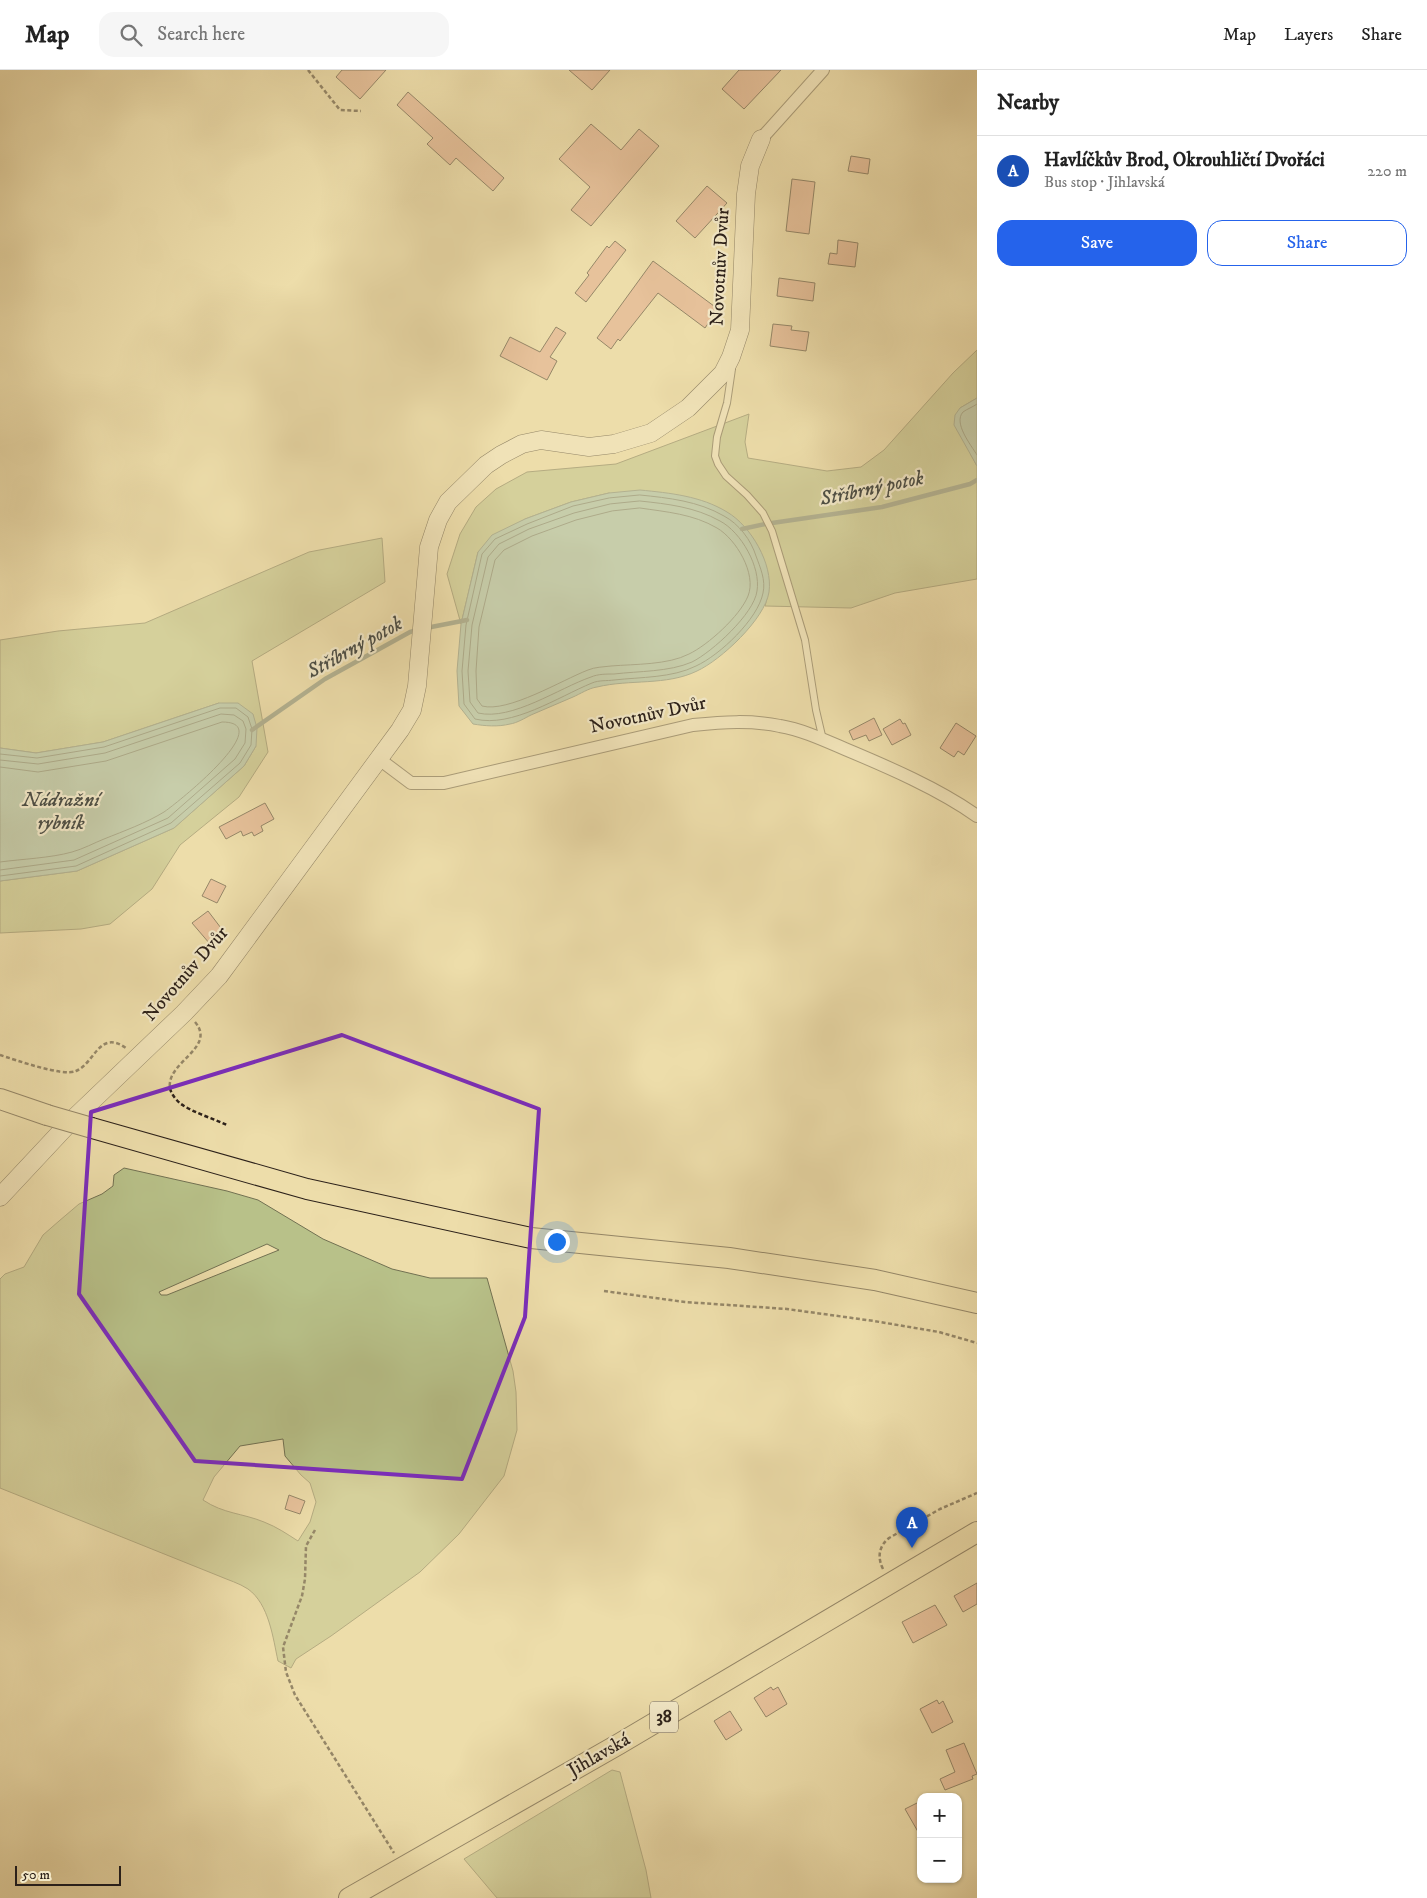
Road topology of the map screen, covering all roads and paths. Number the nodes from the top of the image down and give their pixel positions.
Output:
1 (308, 70) edge
2 (823, 70) edge
3 (361, 112) dead end
4 (761, 139) joint
5 (731, 358) junction
6 (824, 740) junction
7 (379, 759) junction
8 (977, 816) edge
9 (184, 1013) junction
10 (0, 1055) edge
11 (139, 1057) junction
12 (0, 1098) edge
13 (227, 1125) dead end
14 (0, 1197) edge
15 (604, 1292) dead end
16 (977, 1303) edge
17 (977, 1343) edge
18 (977, 1493) edge
19 (315, 1530) dead end
20 (977, 1532) edge
21 (892, 1583) junction
22 (402, 1867) junction
23 (349, 1898) edge

1 - 3 path
2 - 4 street
4 - 5 street, Novotnův Dvůr
5 - 6 lane
5 - 7 street, Novotnův Dvůr
6 - 7 street, Novotnův Dvůr
6 - 8 street, Novotnův Dvůr
7 - 9 street, Novotnův Dvůr
9 - 11 street, Novotnův Dvůr
9 - 13 path
10 - 11 path
11 - 14 street, Novotnův Dvůr
12 - 16 main road, bridge
15 - 17 path
18 - 21 path
19 - 22 path
20 - 21 main road, Jihlavská / 38
21 - 22 main road, Jihlavská / 38
22 - 23 main road, Jihlavská / 38

